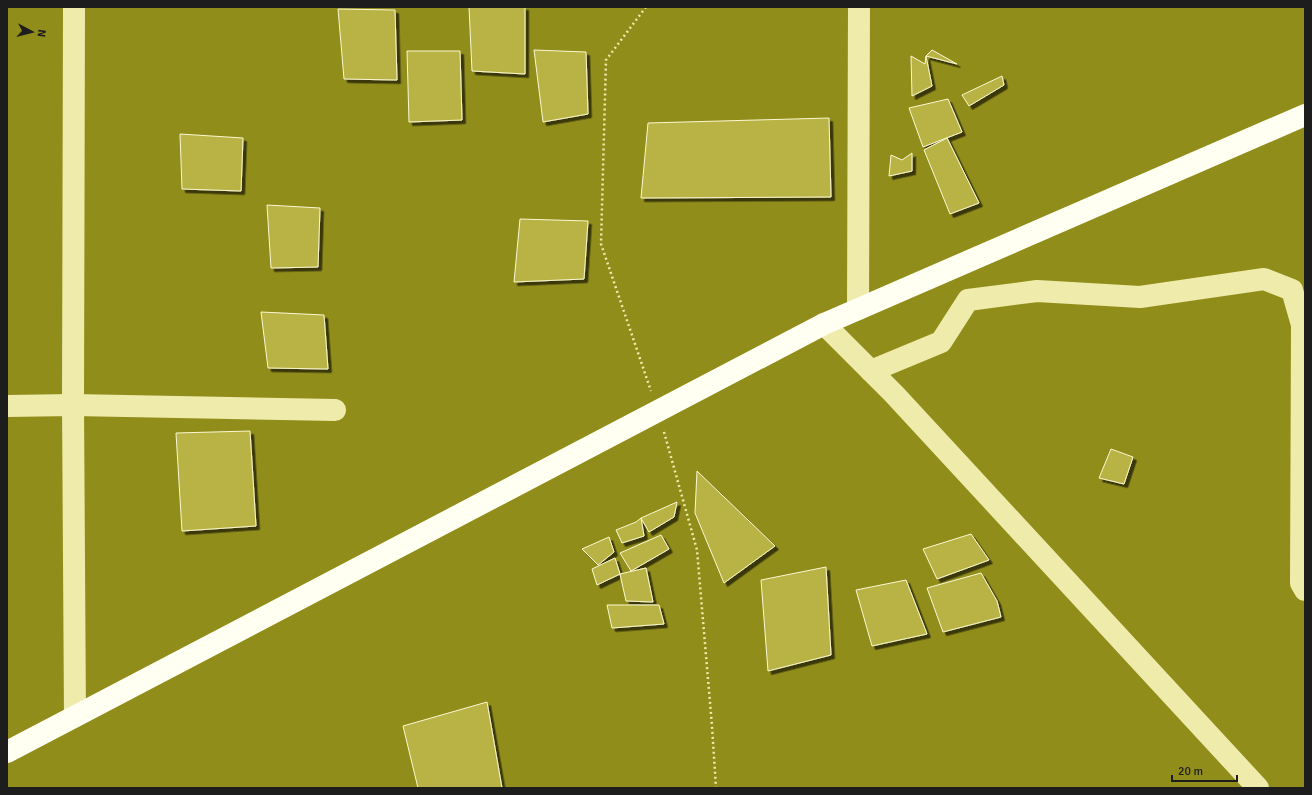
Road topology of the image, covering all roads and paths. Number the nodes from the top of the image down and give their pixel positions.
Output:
1 (74, 7) edge
2 (859, 7) edge
3 (1305, 115) edge
4 (858, 309) junction
5 (824, 324) junction
6 (871, 371) junction
7 (73, 405) junction
8 (7, 406) edge
9 (335, 410) dead end
10 (1305, 590) edge
11 (75, 716) junction
12 (7, 752) edge
13 (1258, 788) edge

1 - 7 street
2 - 4 street
3 - 4 main road
4 - 5 main road
5 - 6 street
5 - 11 main road
6 - 10 street
6 - 13 street
7 - 8 street
7 - 9 street
7 - 11 street
11 - 12 main road

